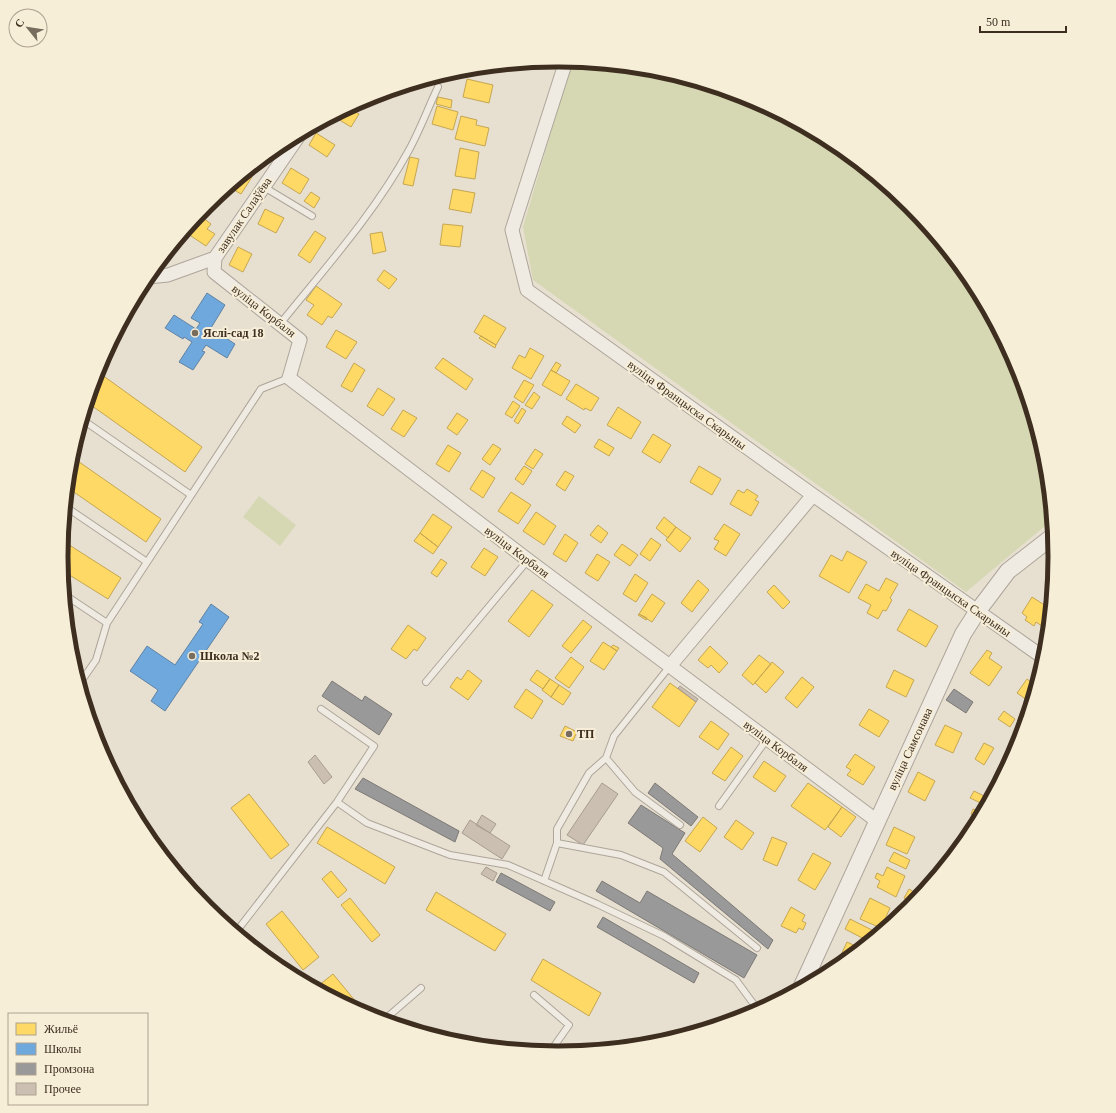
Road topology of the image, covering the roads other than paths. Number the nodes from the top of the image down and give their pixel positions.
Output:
1 (564, 67) edge
2 (438, 87) dead end
3 (292, 145) edge
4 (264, 186) junction
5 (312, 216) dead end
6 (215, 258) junction
7 (158, 276) edge
8 (280, 324) junction
9 (289, 378) junction
10 (87, 423) edge
11 (191, 495) junction
12 (813, 495) junction
13 (71, 511) edge
14 (1047, 540) edge
15 (528, 560) junction
16 (147, 562) junction
17 (71, 599) edge
18 (978, 612) junction
19 (107, 623) junction
20 (1038, 654) edge
21 (670, 666) junction
22 (84, 678) edge
23 (426, 682) dead end
24 (321, 709) dead end
25 (767, 739) junction
26 (606, 758) junction
27 (337, 802) junction
28 (719, 806) dead end
29 (877, 821) junction
30 (680, 825) dead end
31 (557, 843) junction
32 (544, 881) junction
33 (239, 928) edge
34 (757, 948) dead end
35 (805, 979) edge
36 (421, 988) dead end
37 (534, 995) dead end
38 (754, 1005) edge
39 (389, 1016) edge
40 (554, 1046) edge

1 - 12 street, вуліца Францыска Скарыны
2 - 8 lane
3 - 4 street, завулак Салаўёва
4 - 5 lane
4 - 6 street, завулак Салаўёва
6 - 7 street, завулак Салаўёва
6 - 8 street, вуліца Корбаля
8 - 9 street, вуліца Корбаля
9 - 11 lane
9 - 15 street, вуліца Корбаля
10 - 11 lane
11 - 16 lane
12 - 18 street, вуліца Францыска Скарыны
12 - 21 street
13 - 16 lane
14 - 18 street, вуліца Самсонава
15 - 21 street, вуліца Корбаля
15 - 23 lane
16 - 19 lane
17 - 19 lane
18 - 20 street, вуліца Францыска Скарыны
18 - 29 street, вуліца Самсонава
19 - 22 lane
21 - 25 street, вуліца Корбаля
21 - 26 lane
24 - 27 lane
25 - 28 lane
25 - 29 street, вуліца Корбаля
26 - 30 lane
26 - 31 lane
27 - 32 lane
27 - 33 lane
29 - 35 street, вуліца Самсонава
31 - 32 lane
31 - 34 lane
32 - 38 lane
36 - 39 lane
37 - 40 lane

